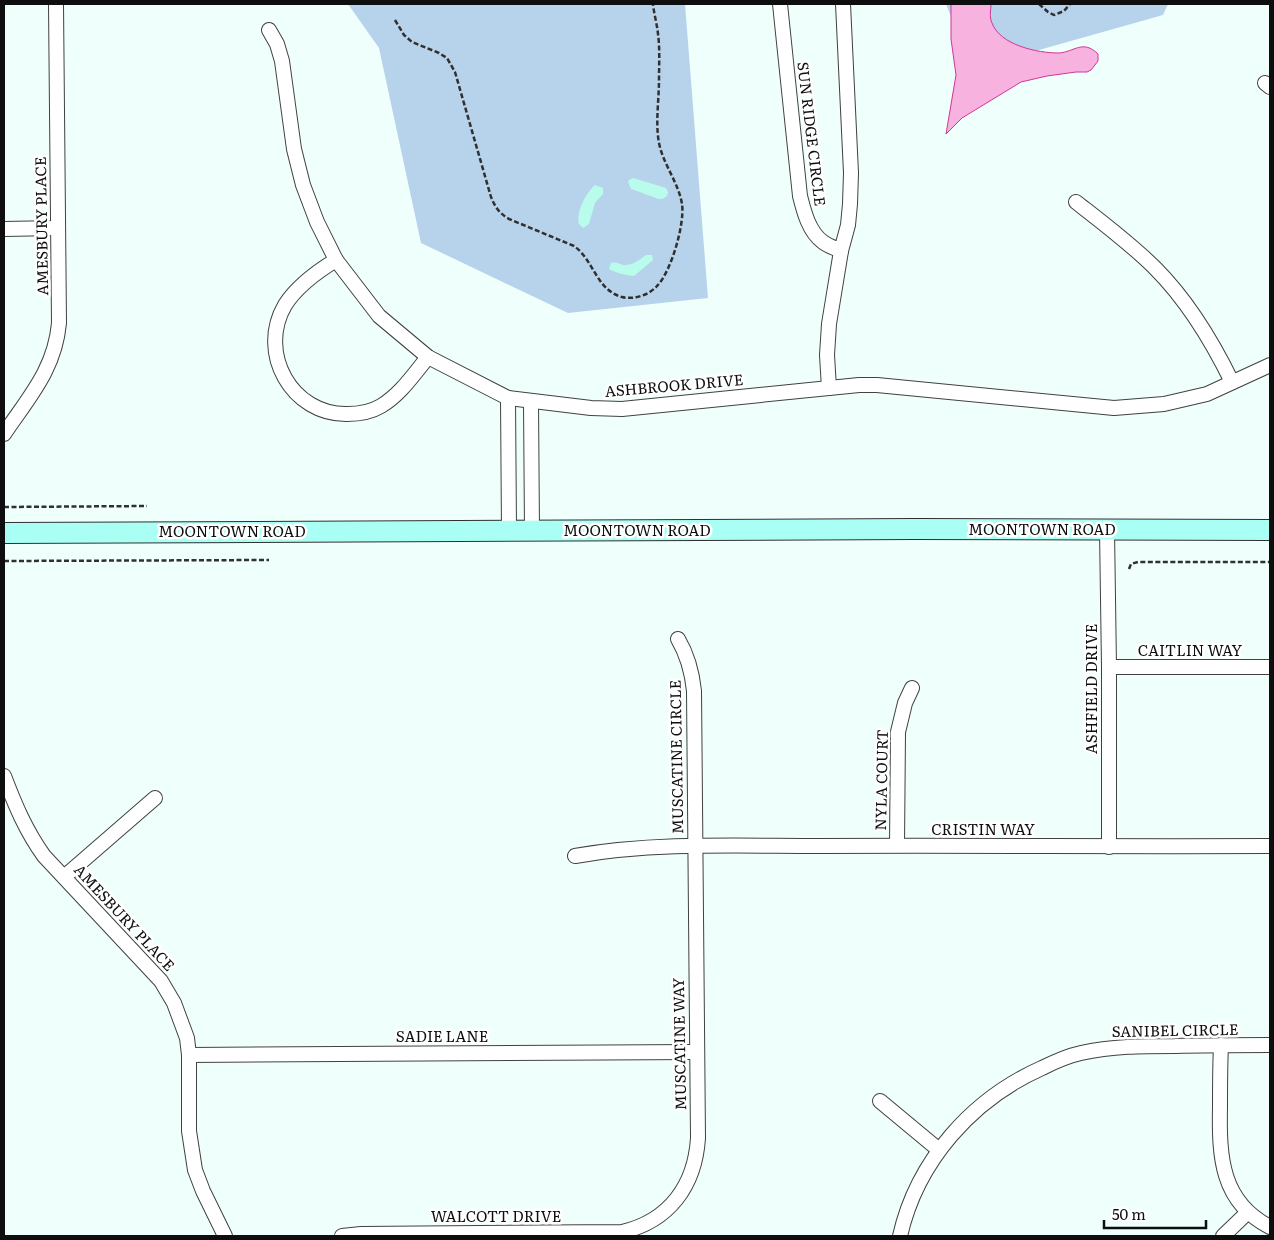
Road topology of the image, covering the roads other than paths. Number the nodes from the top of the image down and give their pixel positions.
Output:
1 (56, 4) edge
2 (780, 4) edge
3 (843, 4) edge
4 (269, 30) dead end
5 (1076, 202) dead end
6 (57, 228) junction
7 (4, 229) edge
8 (841, 251) junction
9 (336, 260) junction
10 (428, 357) junction
11 (1270, 366) edge
12 (1232, 382) junction
13 (829, 388) junction
14 (508, 398) junction
15 (531, 402) junction
16 (4, 434) edge
17 (1107, 530) junction
18 (1270, 530) edge
19 (509, 531) junction
20 (532, 531) junction
21 (4, 533) edge
22 (678, 639) dead end
23 (1109, 667) junction
24 (1270, 667) edge
25 (912, 688) dead end
26 (4, 776) edge
27 (155, 798) dead end
28 (897, 845) junction
29 (1270, 846) edge
30 (695, 847) junction
31 (1109, 847) junction
32 (575, 856) dead end
33 (64, 877) junction
34 (1221, 1045) junction
35 (1270, 1045) edge
36 (696, 1052) junction
37 (189, 1055) junction
38 (880, 1101) dead end
39 (939, 1150) junction
40 (1247, 1212) junction
41 (648, 1223) joint
42 (1270, 1228) edge
43 (225, 1236) edge
44 (342, 1236) edge
45 (900, 1236) edge
46 (1223, 1236) edge

1 - 6 street, AMESBURY PLACE
2 - 8 street, SUN RIDGE CIRCLE
3 - 8 street, SUN RIDGE CIRCLE
4 - 9 street, ASHBROOK DRIVE
5 - 12 street
6 - 7 street
6 - 16 street, AMESBURY PLACE
8 - 13 street, SUN RIDGE CIRCLE
9 - 10 street, ASHBROOK DRIVE
9 - 10 street
10 - 14 street, ASHBROOK DRIVE
11 - 12 street, ASHBROOK DRIVE
12 - 13 street, ASHBROOK DRIVE
13 - 15 street, ASHBROOK DRIVE
14 - 15 street, ASHBROOK DRIVE
14 - 19 street
15 - 20 street
17 - 18 street, MOONTOWN ROAD
17 - 20 street, MOONTOWN ROAD
17 - 23 street, ASHFIELD DRIVE
19 - 20 street, MOONTOWN ROAD
19 - 21 street, MOONTOWN ROAD
22 - 30 street, MUSCATINE CIRCLE
23 - 24 street, CAITLIN WAY
23 - 31 street, ASHFIELD DRIVE
25 - 28 street, NYLA COURT
26 - 33 street, AMESBURY PLACE
27 - 33 street
28 - 30 street, CRISTIN WAY
28 - 31 street, CRISTIN WAY
29 - 31 street, CRISTIN WAY
30 - 32 street, CRISTIN WAY
30 - 36 street, MUSCATINE WAY
33 - 37 street, AMESBURY PLACE
34 - 35 street, SANIBEL CIRCLE
34 - 39 street, SANIBEL CIRCLE
34 - 40 street
36 - 37 street, SADIE LANE
36 - 41 street, MUSCATINE WAY
37 - 43 street, AMESBURY PLACE
38 - 39 street
39 - 45 street, SANIBEL CIRCLE
40 - 42 street
40 - 46 street
41 - 44 street, WALCOTT DRIVE

